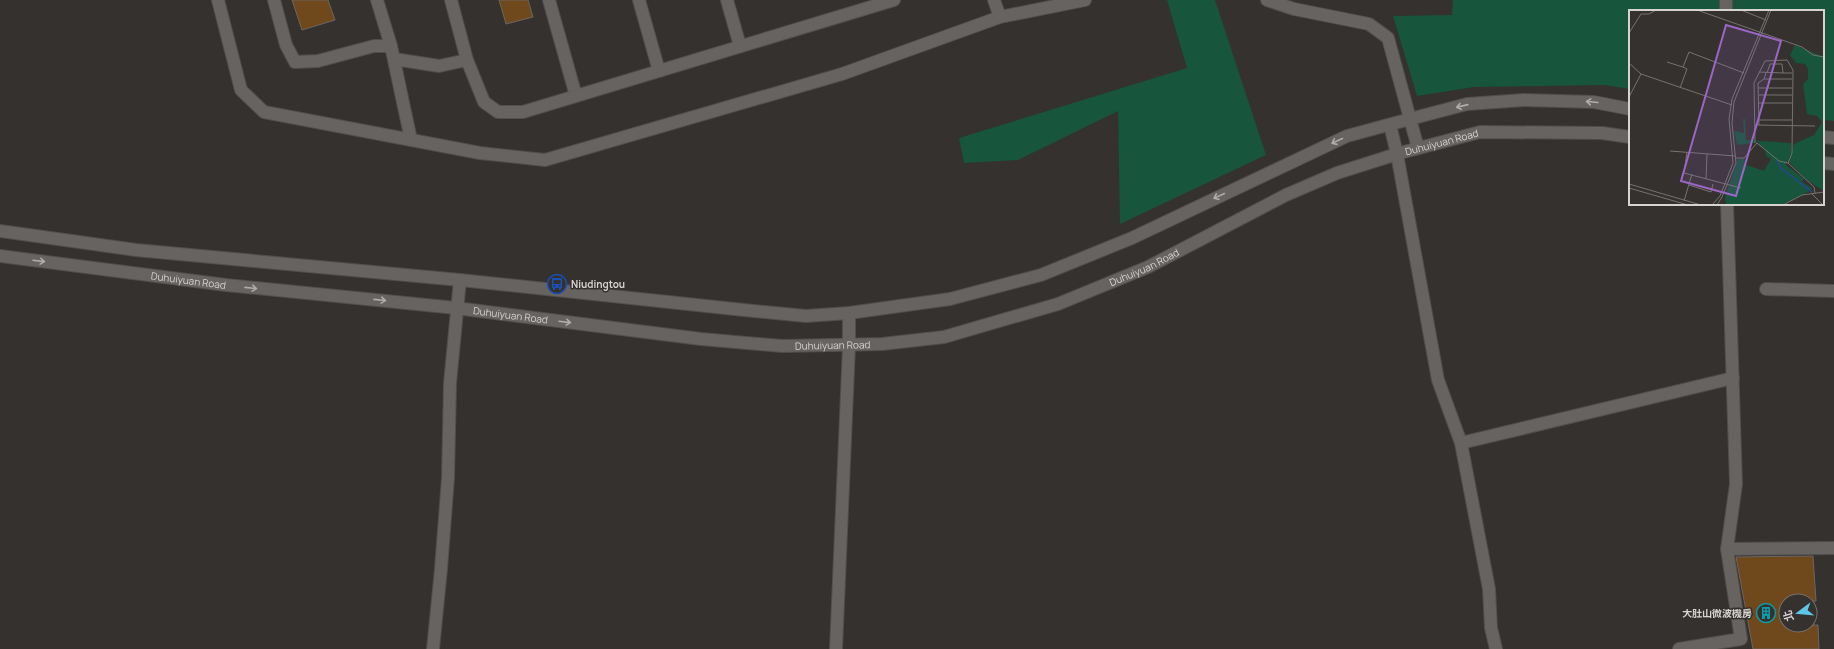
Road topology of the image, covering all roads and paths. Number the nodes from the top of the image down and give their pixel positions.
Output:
1 (218, 0) edge
2 (274, 0) edge
3 (377, 0) edge
4 (451, 0) edge
5 (549, 0) edge
6 (640, 0) edge
7 (727, 0) edge
8 (894, 0) edge
9 (994, 0) edge
10 (1085, 0) edge
11 (1267, 0) edge
12 (1000, 17) junction
13 (391, 46) junction
14 (740, 46) junction
15 (394, 59) junction
16 (467, 60) junction
17 (660, 70) junction
18 (576, 96) junction
19 (1629, 109) edge
20 (1410, 119) junction
21 (1390, 125) junction
22 (1629, 137) edge
23 (1824, 137) edge
24 (1834, 138) edge
25 (411, 140) junction
26 (1418, 148) junction
27 (1397, 154) junction
28 (1824, 163) edge
29 (1834, 164) edge
30 (1727, 205) edge
31 (0, 232) edge
32 (0, 256) edge
33 (460, 280) junction
34 (1766, 289) dead end
35 (1834, 291) edge
36 (456, 308) junction
37 (849, 313) junction
38 (850, 346) junction
39 (1733, 378) junction
40 (1461, 443) junction
41 (1834, 548) edge
42 (1727, 549) junction
43 (433, 649) edge
44 (836, 649) edge
45 (1496, 649) edge
46 (1679, 649) edge

1 - 25 street
2 - 13 street
3 - 13 street
4 - 16 street
5 - 18 street
6 - 17 street
7 - 14 street
8 - 14 street
9 - 12 street
10 - 12 street
11 - 20 street
12 - 25 street
13 - 15 street
14 - 17 street
15 - 16 street
15 - 25 street
16 - 18 street
17 - 18 street
19 -> 20 street
20 - 21 street
20 - 26 street
21 - 27 street
21 -> 37 street
22 - 26 street, Duhuiyuan Road
23 - 24 street
26 - 27 street, Duhuiyuan Road
27 - 38 street, Duhuiyuan Road
27 - 40 street
28 - 29 street
30 - 39 street
31 - 33 street
32 -> 36 street, Duhuiyuan Road
33 - 36 street
33 - 37 street
34 - 35 street
36 -> 38 street, Duhuiyuan Road
36 - 43 street
37 - 38 street
38 - 44 street
39 - 40 street
39 - 42 street
40 - 45 street
41 - 42 street
42 - 46 street

